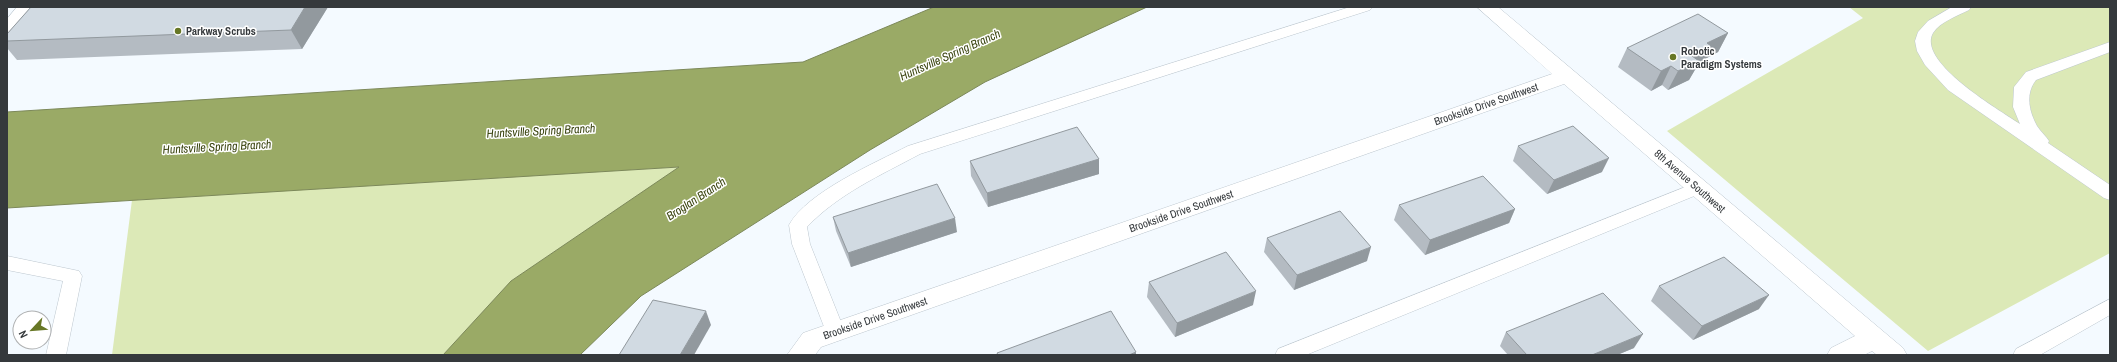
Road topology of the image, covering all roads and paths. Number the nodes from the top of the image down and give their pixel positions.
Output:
1 (25, 7) edge
2 (1365, 7) edge
3 (1486, 7) edge
4 (1964, 7) edge
5 (7, 28) edge
6 (2110, 47) edge
7 (1567, 76) junction
8 (2050, 152) junction
9 (1698, 188) junction
10 (2110, 194) edge
11 (7, 263) edge
12 (2110, 306) edge
13 (835, 332) junction
14 (1874, 339) junction
15 (56, 355) edge
16 (800, 355) edge
17 (1285, 355) edge
18 (1840, 355) edge
19 (1894, 355) edge
20 (2023, 355) edge

1 - 5 lane
2 - 13 lane
3 - 7 street, 8th Avenue Southwest
4 - 8 lane
6 - 8 lane
7 - 9 street, 8th Avenue Southwest
7 - 13 street, Brookside Drive Southwest
8 - 10 lane
9 - 14 street, 8th Avenue Southwest
9 - 17 lane
11 - 15 lane
12 - 20 lane
13 - 16 street, Brookside Drive Southwest
14 - 18 street
14 - 19 street, 8th Avenue Southwest

